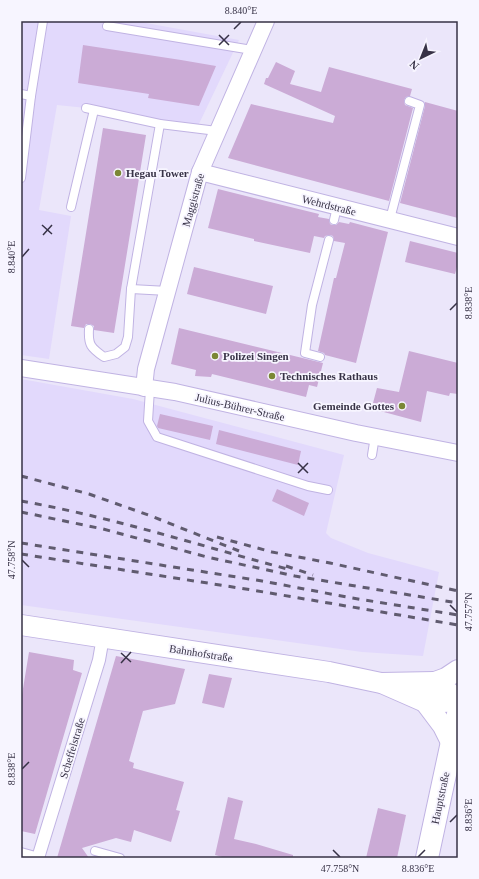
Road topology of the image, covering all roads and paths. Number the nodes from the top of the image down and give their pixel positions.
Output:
1 (43, 21) edge
2 (266, 21) edge
3 (107, 26) dead end
4 (252, 50) junction
5 (21, 94) edge
6 (31, 96) junction
7 (409, 101) dead end
8 (86, 108) dead end
9 (94, 110) junction
10 (160, 124) junction
11 (217, 131) junction
12 (200, 172) junction
13 (21, 178) edge
14 (71, 207) dead end
15 (390, 219) junction
16 (458, 237) edge
17 (329, 240) dead end
18 (131, 289) junction
19 (168, 291) junction
20 (89, 329) dead end
21 (320, 357) dead end
22 (21, 368) edge
23 (147, 388) junction
24 (375, 436) junction
25 (458, 454) edge
26 (372, 455) dead end
27 (328, 490) dead end
28 (21, 625) edge
29 (103, 637) junction
30 (458, 670) edge
31 (381, 682) junction
32 (435, 682) junction
33 (458, 700) edge
34 (425, 702) junction
35 (458, 714) edge
36 (452, 744) junction
37 (95, 851) dead end
38 (21, 852) edge
39 (38, 858) edge
40 (120, 858) edge
41 (427, 858) edge

1 - 6 lane
2 - 4 street, Maggistraße
3 - 4 lane
4 - 11 street, Maggistraße
5 - 6 lane
6 - 13 lane
7 - 15 lane
8 - 9 lane
9 - 10 lane
9 - 14 lane
10 - 11 lane
10 - 18 lane
11 - 12 street, Maggistraße
12 - 15 street, Wehrdstraße
12 - 19 street, Maggistraße
15 - 16 street, Wehrdstraße
17 - 21 lane
18 - 19 lane
18 - 20 lane
19 - 23 street, Maggistraße
22 - 23 street, Julius-Bührer-Straße
23 - 24 street, Julius-Bührer-Straße
23 - 27 lane
24 - 25 street, Julius-Bührer-Straße
24 - 26 lane
28 - 29 street, Bahnhofstraße
29 - 31 street, Bahnhofstraße
29 - 39 street, Scheffelstraße
30 - 32 street
31 - 32 street, Bahnhofstraße
31 - 34 street, Bahnhofstraße
32 - 33 street, Bahnhofstraße
33 - 34 street, Bahnhofstraße
34 - 36 street, Bahnhofstraße
35 - 36 main road, Hauptstraße
36 - 41 main road, Hauptstraße
37 - 40 lane
38 - 39 lane

